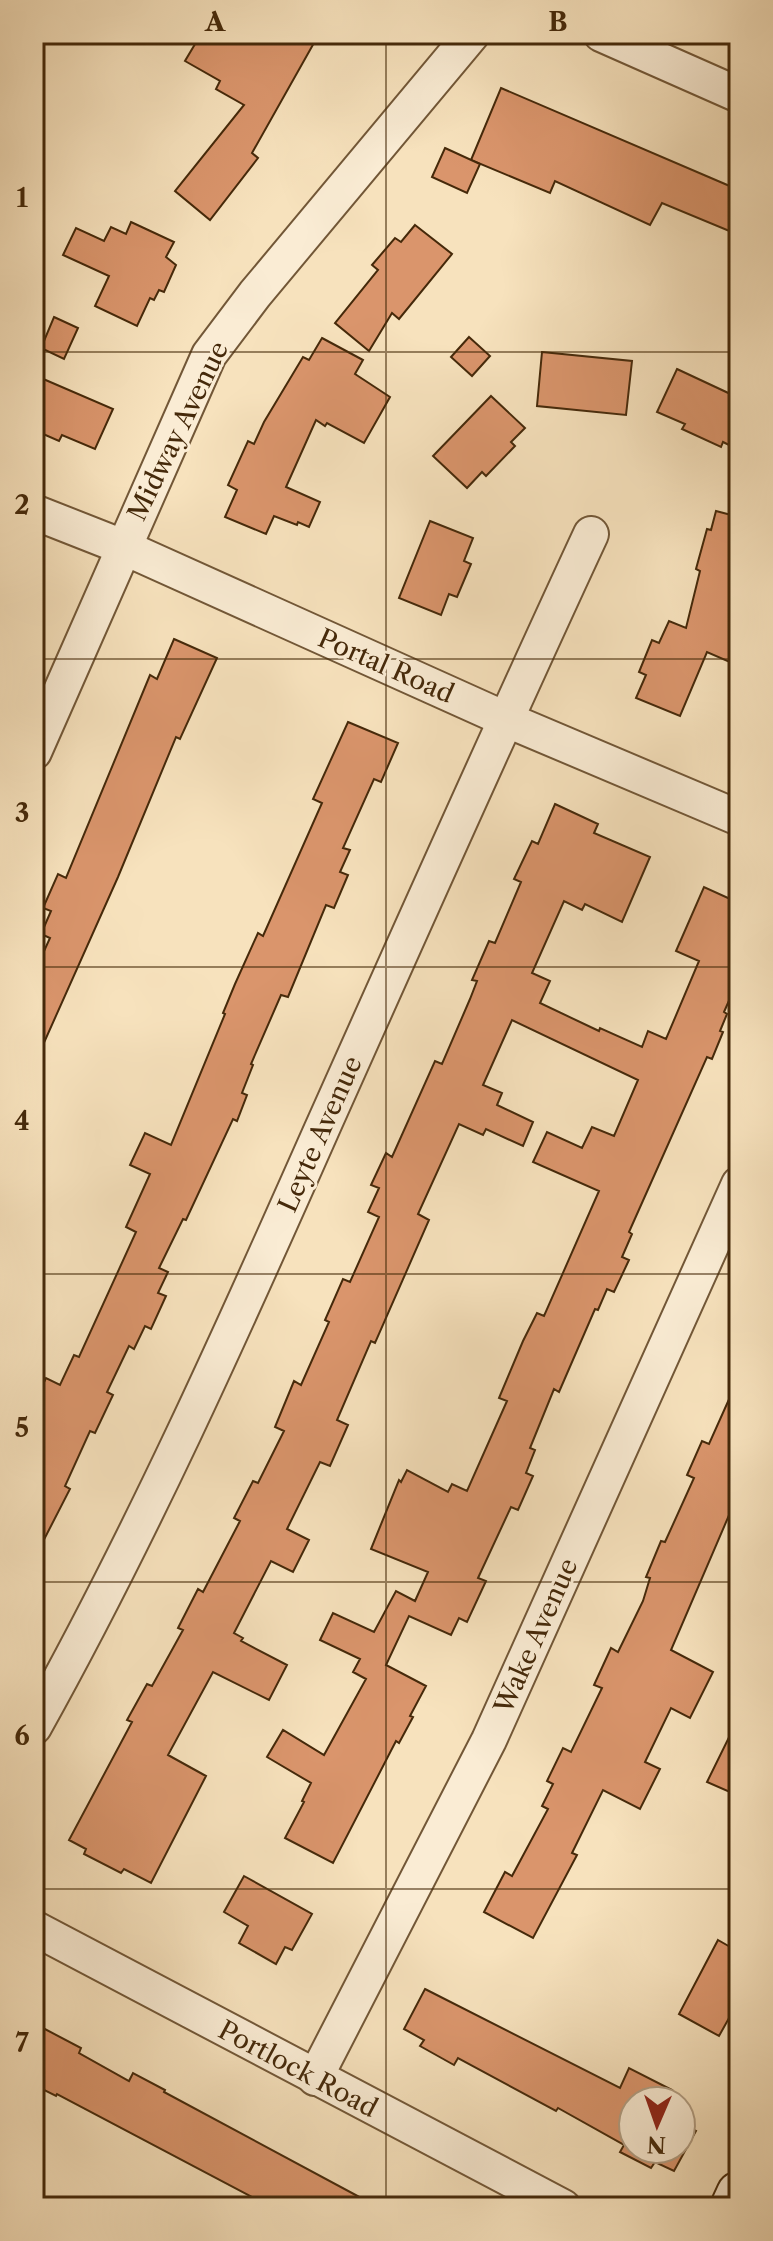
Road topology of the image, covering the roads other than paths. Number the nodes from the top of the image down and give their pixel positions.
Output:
1 (472, 34) edge
2 (601, 34) edge
3 (739, 95) edge
4 (34, 512) edge
5 (591, 534) dead end
6 (123, 547) junction
7 (505, 719) junction
8 (34, 752) edge
9 (739, 818) edge
10 (739, 1184) edge
11 (34, 1727) edge
12 (34, 1928) edge
13 (315, 2078) junction
14 (739, 2194) edge
15 (563, 2207) edge
16 (733, 2207) edge

1 - 6 street, Midway Avenue
2 - 3 street
4 - 6 street, Portal Road
5 - 7 street, Leyte Avenue
6 - 7 street, Portal Road
6 - 8 street, Midway Avenue
7 - 9 street, Portal Road
7 - 11 street, Leyte Avenue
10 - 13 street, Wake Avenue
12 - 13 street, Portlock Road
13 - 15 street, Portlock Road
14 - 16 main road

